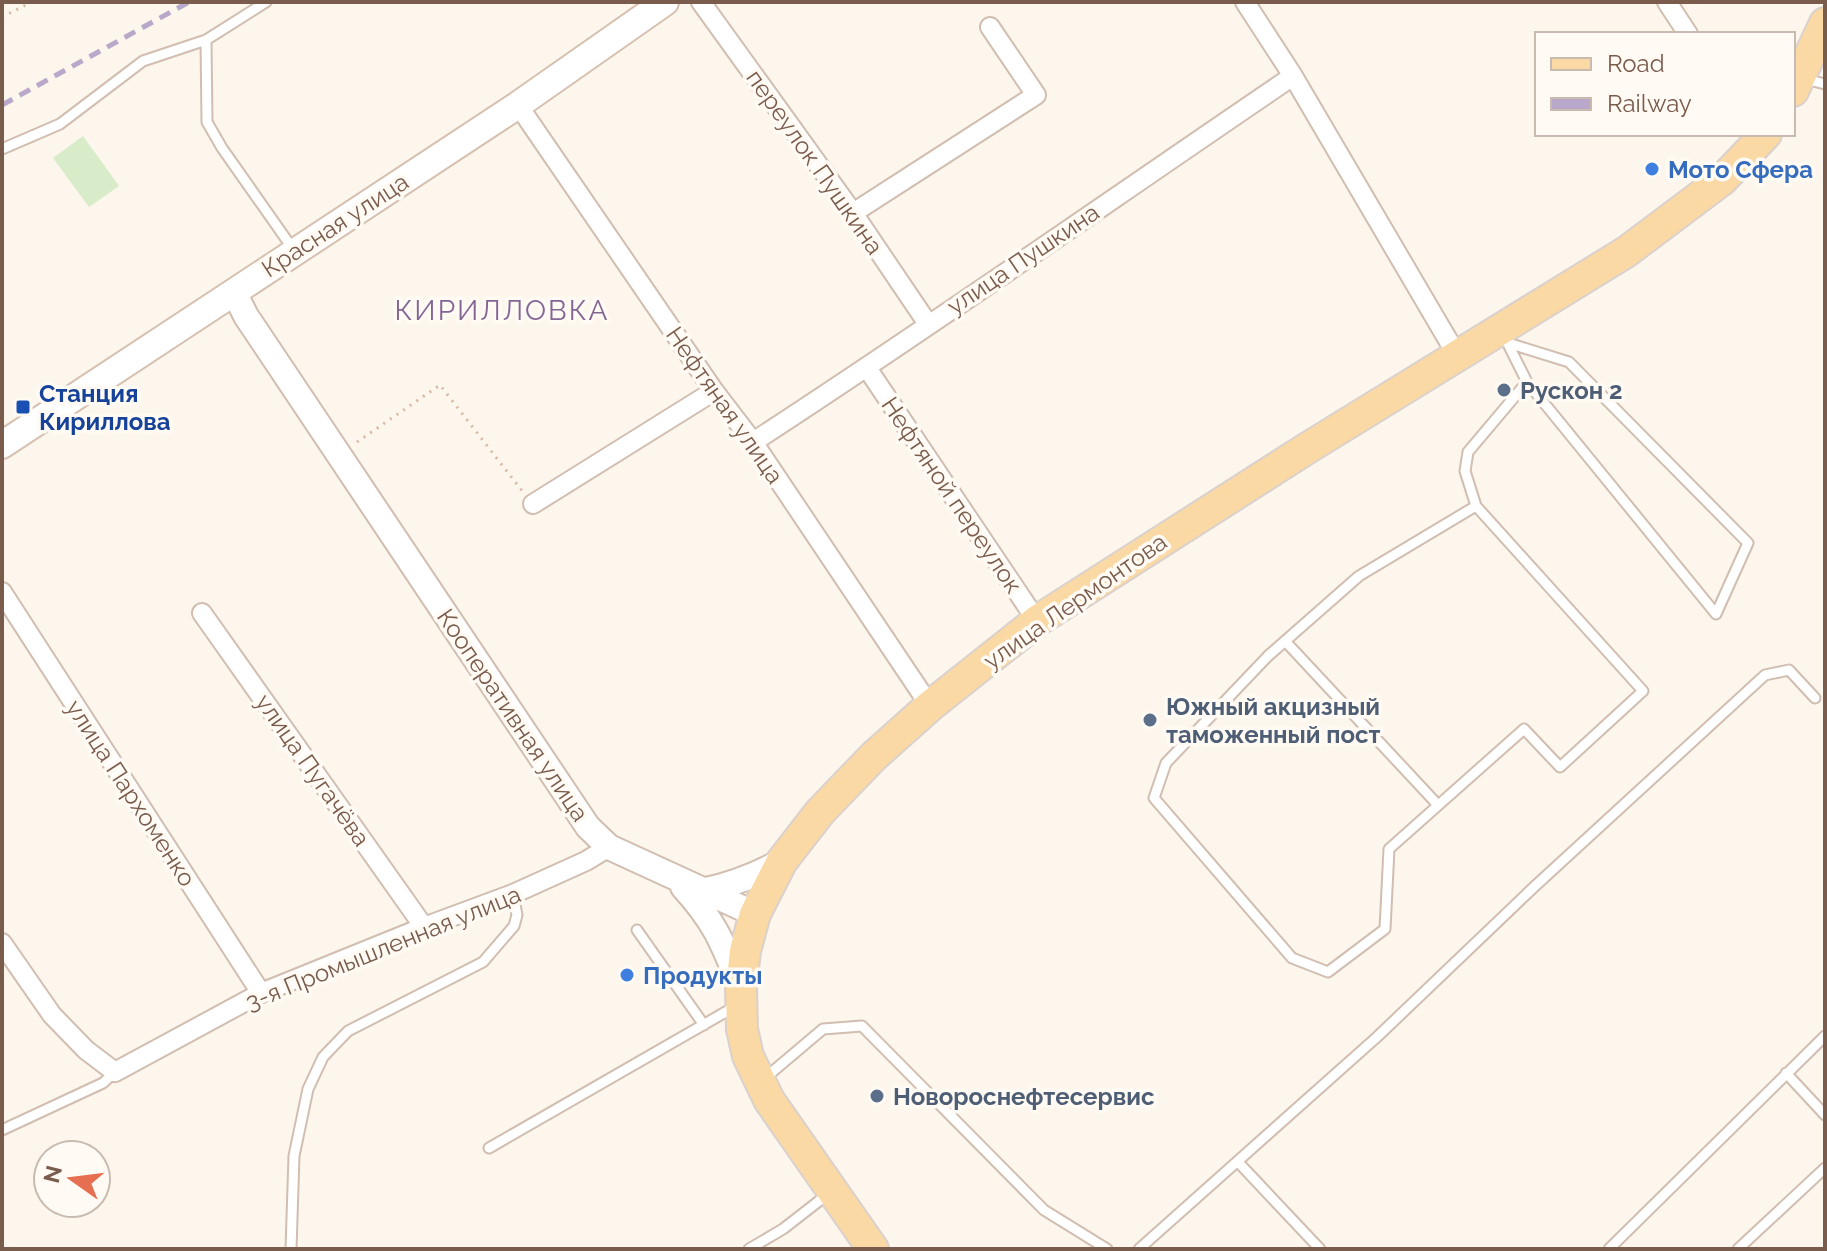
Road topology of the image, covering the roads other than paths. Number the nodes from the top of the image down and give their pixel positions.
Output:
1 (266, 2) edge
2 (665, 2) edge
3 (701, 2) edge
4 (1245, 2) edge
5 (1667, 2) edge
6 (1825, 23) edge
7 (990, 27) dead end
8 (1687, 32) edge
9 (206, 40) junction
10 (1293, 76) junction
11 (1806, 84) edge
12 (518, 105) junction
13 (1764, 136) edge
14 (2, 149) edge
15 (853, 213) junction
16 (295, 251) junction
17 (234, 292) junction
18 (928, 324) junction
19 (1504, 337) junction
20 (1458, 357) junction
21 (867, 368) junction
22 (1527, 382) junction
23 (714, 391) junction
24 (753, 442) junction
25 (2, 445) edge
26 (533, 504) road end
27 (1476, 506) junction
28 (2, 592) edge
29 (202, 613) dead end
30 (1037, 621) junction
31 (1285, 641) junction
32 (1815, 698) dead end
33 (930, 706) junction
34 (1438, 805) junction
35 (609, 847) junction
36 (782, 861) junction
37 (676, 879) junction
38 (702, 891) junction
39 (513, 894) junction
40 (755, 914) junction
41 (424, 927) junction
42 (637, 930) dead end
43 (2, 943) edge
44 (261, 993) junction
45 (740, 996) junction
46 (704, 1025) junction
47 (1825, 1036) edge
48 (115, 1072) junction
49 (1786, 1073) junction
50 (760, 1083) junction
51 (1825, 1115) edge
52 (2, 1130) edge
53 (489, 1148) dead end
54 (1238, 1162) junction
55 (1825, 1168) edge
56 (832, 1192) junction
57 (1142, 1246) edge
58 (291, 1249) edge
59 (749, 1249) edge
60 (873, 1249) edge
61 (1107, 1249) edge
62 (1159, 1249) edge
63 (1320, 1249) edge
64 (1609, 1249) edge
65 (1738, 1249) edge

1 - 9 lane
2 - 12 main road, Красная улица
3 - 15 street, переулок Пушкина
4 - 10 street
5 - 8 street
6 - 11 main road
7 - 15 street
9 - 14 lane
9 - 16 lane
10 - 18 street, улица Пушкина
10 - 20 street
12 - 16 main road, Красная улица
12 - 23 street, Нефтяная улица
13 - 19 main road, улица Лермонтова
15 - 18 street, переулок Пушкина
16 - 17 main road, Красная улица
17 - 25 main road, Красная улица
17 - 35 street, Кооперативная улица
18 - 21 street, улица Пушкина
19 - 20 main road, улица Лермонтова
19 - 22 lane
19 - 22 lane
20 - 30 main road, улица Лермонтова
21 - 24 street, улица Пушкина
21 - 30 street, Нефтяной переулок
22 - 27 lane
23 - 24 street, Нефтяная улица
23 - 26 street
24 - 33 street, Нефтяная улица
27 - 31 lane
27 - 34 lane
28 - 44 street, улица Пархоменко
29 - 41 street, улица Пугачёва
30 - 33 main road, улица Лермонтова
31 - 34 lane
31 - 34 lane
32 - 54 lane
33 - 36 main road, улица Лермонтова
35 - 37 street, Кооперативная улица
35 - 39 street, 3-я Промышленная улица
36 - 38 street
36 - 40 main road, улица Лермонтова
37 - 38 street, Кооперативная улица
37 - 45 street
38 - 40 street, Кооперативная улица
39 - 41 street, 3-я Промышленная улица
39 - 58 lane
40 - 45 main road
41 - 44 street, 3-я Промышленная улица
42 - 46 lane
43 - 48 street
44 - 48 street, 3-я Промышленная улица
45 - 46 lane
45 - 50 main road
46 - 53 lane
47 - 49 lane
48 - 52 lane
49 - 51 lane
49 - 64 lane
50 - 56 main road
50 - 61 lane
54 - 57 lane
54 - 63 lane
55 - 65 lane
56 - 59 lane
56 - 60 main road
57 - 62 lane

